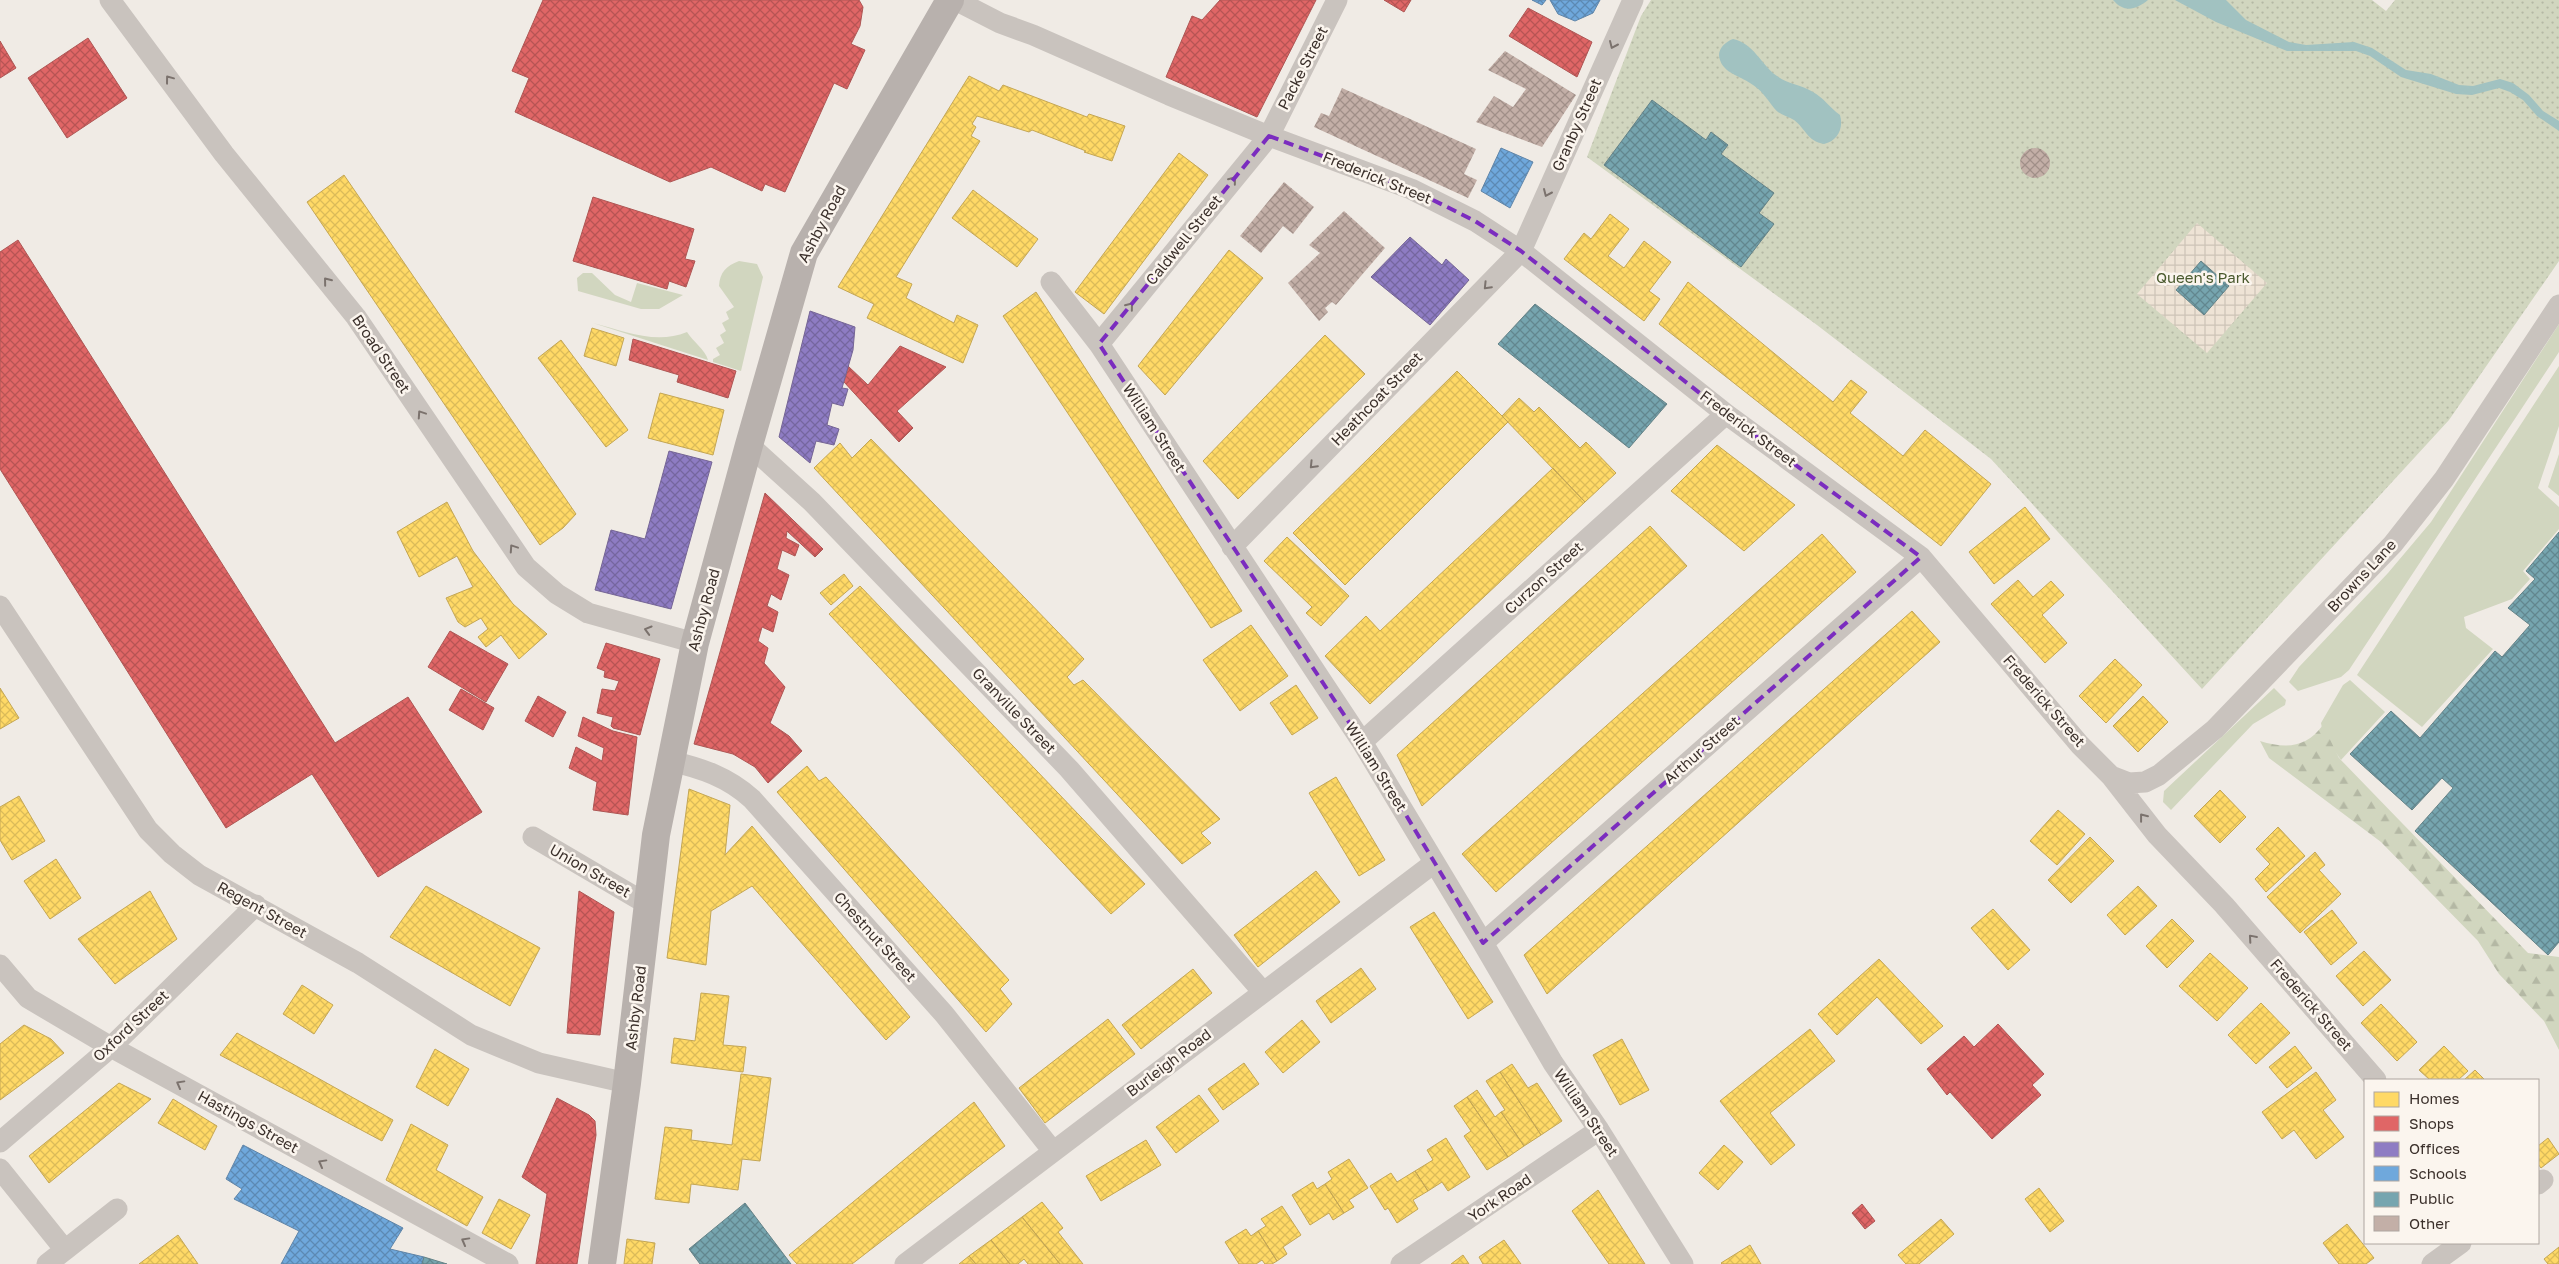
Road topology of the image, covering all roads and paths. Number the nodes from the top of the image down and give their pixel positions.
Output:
1 (110, 0) edge
2 (950, 0) edge
3 (954, 0) edge
4 (1337, 0) edge
5 (1633, 0) edge
6 (1269, 136) junction
7 (1521, 251) junction
8 (1051, 282) dead end
9 (2559, 305) edge
10 (1099, 344) junction
11 (1726, 414) junction
12 (749, 445) junction
13 (1232, 547) junction
14 (1921, 557) junction
15 (0, 606) edge
16 (695, 643) junction
17 (1362, 742) junction
18 (670, 761) junction
19 (2111, 776) junction
20 (533, 837) dead end
21 (1434, 863) junction
22 (647, 904) junction
23 (256, 905) junction
24 (1483, 943) junction
25 (0, 965) edge
26 (1263, 992) junction
27 (111, 1046) junction
28 (2375, 1079) edge
29 (627, 1084) junction
30 (1599, 1130) junction
31 (0, 1142) edge
32 (1052, 1150) junction
33 (0, 1169) edge
34 (118, 1209) dead end
35 (2460, 1244) edge
36 (65, 1250) junction
37 (46, 1264) edge
38 (508, 1264) edge
39 (602, 1264) edge
40 (905, 1264) edge
41 (1401, 1264) edge
42 (1683, 1264) edge
43 (2432, 1264) edge

16 -> 1 street, Broad Street
2 - 12 main road, Ashby Road
3 - 6 street, Frederick Street
4 - 6 street, Packe Street
5 -> 7 street, Granby Street
6 - 7 street, Frederick Street
10 -> 6 street, Caldwell Street
7 - 11 street, Frederick Street
7 -> 13 street, Heathcoat Street
8 - 10 street, William Street
9 - 19 street, Browns Lane
10 - 13 street, William Street
11 - 14 street, Frederick Street
11 - 17 street, Curzon Street
12 - 16 main road, Ashby Road
12 - 26 street, Granville Street
13 - 17 street, William Street
14 - 19 street, Frederick Street
14 - 24 street, Arthur Street
15 - 23 street, Regent Street
16 - 18 main road, Ashby Road
17 - 21 street, William Street
18 - 22 main road, Ashby Road
18 - 32 street, Chestnut Street
28 -> 19 street, Frederick Street
20 - 22 street, Union Street
21 - 24 street, William Street
21 - 26 street, Burleigh Road
22 - 29 main road, Ashby Road
23 - 27 street, Oxford Street
23 - 29 street, Regent Street
24 - 30 street, William Street
25 - 27 street, Hastings Street
26 - 32 street, Burleigh Road
27 - 31 street, Oxford Street
38 -> 27 street, Hastings Street
29 - 39 main road, Ashby Road
30 - 41 street, York Road
30 - 42 street, William Street
32 - 40 street, Burleigh Road
33 - 36 street
34 - 36 street
35 - 43 street
36 - 37 street

